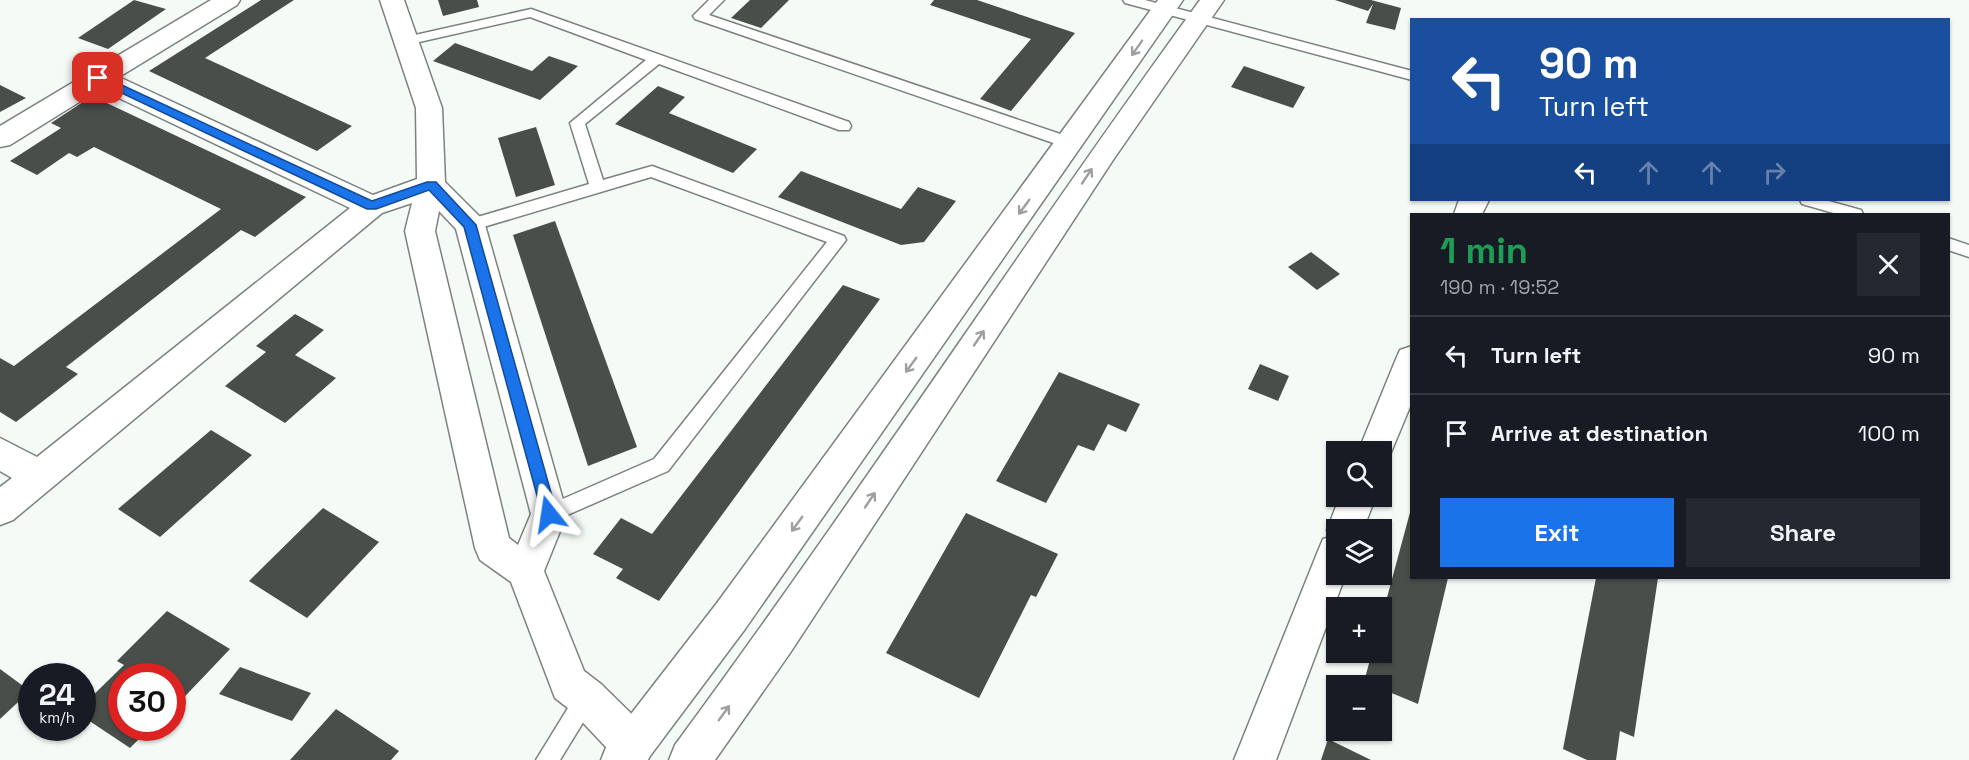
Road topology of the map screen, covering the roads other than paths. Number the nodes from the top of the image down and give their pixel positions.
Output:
1 (228, 0) edge
2 (392, 0) edge
3 (717, 0) edge
4 (1130, 0) edge
5 (1168, 5) edge
6 (529, 7) edge
7 (1205, 9) edge
8 (406, 41) junction
9 (656, 59) junction
10 (1410, 75) edge
11 (98, 78) junction
12 (844, 126) dead end
13 (0, 138) edge
14 (1070, 143) junction
15 (431, 185) junction
16 (598, 187) junction
17 (1812, 201) edge
18 (372, 206) junction
19 (1853, 213) edge
20 (470, 225) junction
21 (1950, 245) edge
22 (1969, 251) edge
23 (1410, 364) edge
24 (1379, 441) edge
25 (0, 453) edge
26 (39, 476) junction
27 (0, 509) edge
28 (549, 514) junction
29 (525, 571) junction
30 (1326, 577) edge
31 (587, 698) junction
32 (627, 753) edge
33 (547, 760) edge
34 (690, 760) edge
35 (1255, 760) edge

1 - 11 street
2 - 8 street
3 - 14 lane
4 - 5 lane
5 - 7 lane
5 -> 14 street
6 - 8 lane
6 - 9 lane
7 - 10 lane
34 -> 7 street
8 - 15 street
9 - 12 lane
9 - 16 lane
11 - 13 street
11 - 18 street
14 -> 32 street
15 - 18 street
15 - 20 street
15 - 29 street
16 - 20 lane
16 - 28 lane
17 - 19 lane
18 - 26 street
20 - 28 street
21 - 22 lane
23 - 24 street
25 - 26 street
26 - 27 street
28 - 29 street
29 - 31 street
30 - 35 street
31 - 32 street
31 - 33 lane

